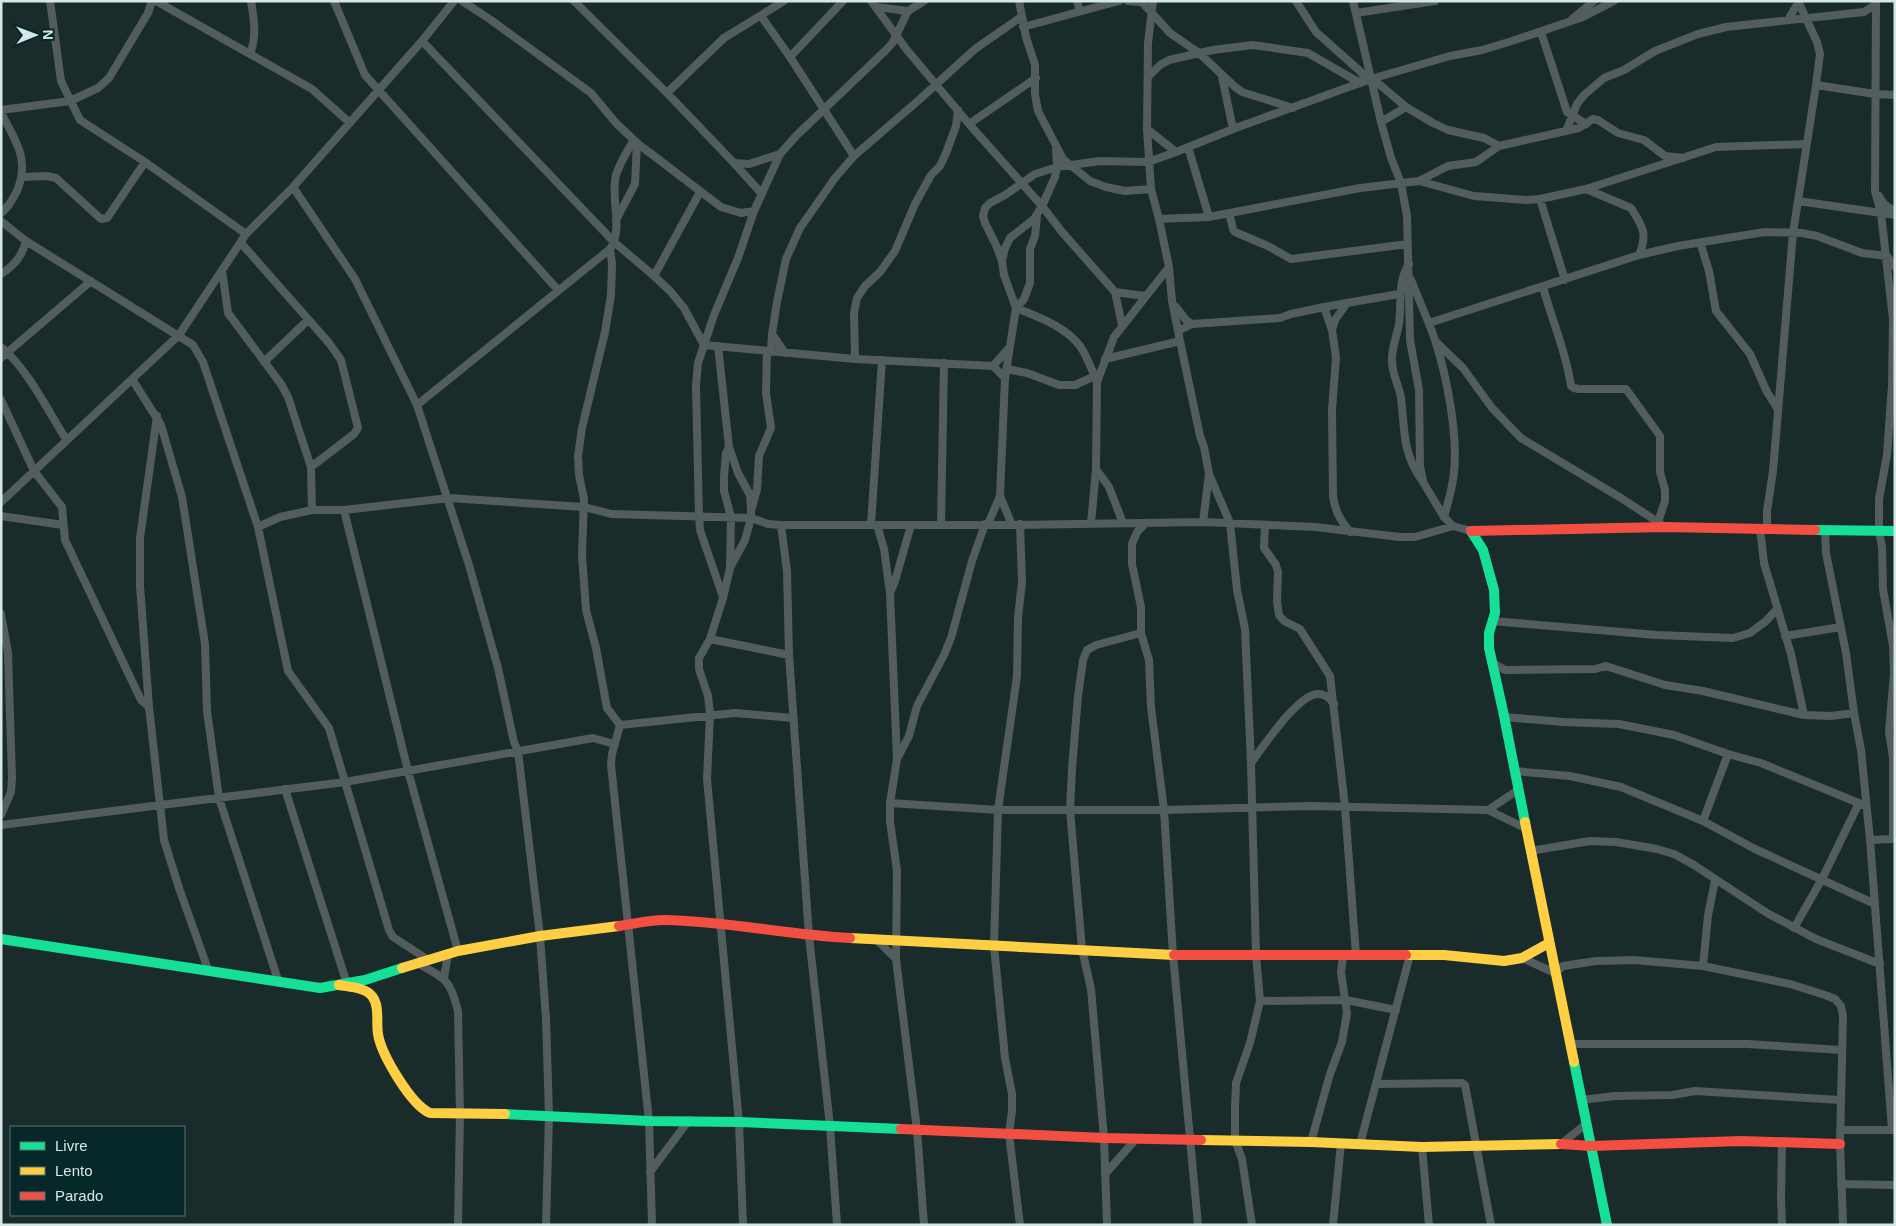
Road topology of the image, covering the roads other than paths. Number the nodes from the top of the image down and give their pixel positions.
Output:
1 (50, 1) edge
2 (152, 1) edge
3 (156, 1) edge
4 (251, 1) edge
5 (334, 1) edge
6 (454, 1) edge
7 (462, 1) edge
8 (574, 1) edge
9 (784, 1) edge
10 (843, 1) edge
11 (924, 1) edge
12 (1019, 1) edge
13 (1077, 1) edge
14 (1119, 1) edge
15 (1128, 1) edge
16 (1141, 1) edge
17 (1153, 1) edge
18 (1296, 1) edge
19 (1353, 1) edge
20 (1434, 1) edge
21 (1594, 1) edge
22 (1614, 1) edge
23 (1798, 2) edge
24 (1876, 3) edge
25 (874, 4) edge
26 (908, 11) junction
27 (1080, 11) junction
28 (1356, 13) junction
29 (1151, 14) junction
30 (761, 16) junction
31 (1021, 17) junction
32 (1805, 18) junction
33 (1788, 20) junction
34 (1567, 23) junction
35 (1023, 27) junction
36 (1541, 32) junction
37 (896, 35) junction
38 (422, 41) junction
39 (1199, 53) junction
40 (250, 54) junction
41 (790, 57) junction
42 (1149, 76) junction
43 (1222, 76) junction
44 (1036, 78) junction
45 (1367, 82) junction
46 (936, 83) junction
47 (1816, 85) junction
48 (378, 91) junction
49 (667, 93) junction
50 (1875, 94) junction
51 (1895, 95) edge
52 (70, 101) junction
53 (1406, 107) junction
54 (1293, 108) junction
55 (824, 109) junction
56 (958, 110) junction
57 (1, 112) edge
58 (1572, 117) junction
59 (350, 122) junction
60 (1381, 122) junction
61 (969, 124) junction
62 (1586, 124) junction
63 (1233, 129) junction
64 (1147, 130) junction
65 (1566, 131) junction
66 (635, 142) junction
67 (1806, 144) junction
68 (1499, 146) junction
69 (1188, 147) junction
70 (1056, 148) junction
71 (1176, 152) junction
72 (780, 154) junction
73 (854, 156) junction
74 (1684, 158) junction
75 (145, 162) junction
76 (1148, 162) junction
77 (734, 163) junction
78 (1070, 166) junction
79 (1057, 167) junction
80 (22, 177) junction
81 (1419, 181) junction
82 (1022, 182) junction
83 (1401, 183) junction
84 (293, 187) junction
85 (1151, 189) junction
86 (1586, 189) junction
87 (1875, 191) junction
88 (700, 192) junction
89 (762, 194) junction
90 (1540, 198) junction
91 (1798, 201) junction
92 (1042, 206) junction
93 (754, 211) junction
94 (1, 213) edge
95 (1229, 213) junction
96 (1881, 213) junction
97 (1895, 213) edge
98 (1037, 215) junction
99 (1208, 217) junction
100 (1159, 219) junction
101 (616, 220) junction
102 (1, 221) edge
103 (1793, 233) junction
104 (246, 234) junction
105 (26, 241) junction
106 (1700, 242) junction
107 (240, 243) junction
108 (1408, 244) junction
109 (612, 245) junction
110 (1639, 255) junction
111 (1886, 256) junction
112 (1002, 262) junction
113 (1409, 264) junction
114 (1169, 267) junction
115 (1895, 267) edge
116 (222, 270) junction
117 (1409, 273) junction
118 (1, 274) edge
119 (654, 276) junction
120 (1565, 280) junction
121 (91, 281) junction
122 (1543, 287) junction
123 (558, 290) junction
124 (1115, 292) junction
125 (1399, 294) junction
126 (1145, 296) junction
127 (1172, 301) junction
128 (1347, 303) junction
129 (1324, 307) junction
130 (1016, 308) junction
131 (308, 320) junction
132 (1429, 323) junction
133 (1192, 324) junction
134 (1122, 325) junction
135 (1332, 330) junction
136 (1178, 331) junction
137 (772, 334) junction
138 (179, 335) junction
139 (1180, 341) junction
140 (1436, 342) junction
141 (704, 344) junction
142 (718, 346) junction
143 (1, 347) edge
144 (1009, 348) junction
145 (769, 352) junction
146 (8, 353) junction
147 (785, 353) junction
148 (1, 358) edge
149 (856, 359) junction
150 (1105, 359) junction
151 (882, 360) junction
152 (264, 362) junction
153 (944, 363) junction
154 (993, 366) junction
155 (1007, 369) junction
156 (132, 378) junction
157 (1006, 378) junction
158 (1096, 379) junction
159 (1894, 385) edge
160 (1, 400) edge
161 (417, 405) junction
162 (1777, 408) junction
163 (157, 416) junction
164 (66, 439) junction
165 (729, 447) junction
166 (311, 467) junction
167 (1096, 468) junction
168 (34, 471) junction
169 (1209, 474) junction
170 (1423, 482) junction
171 (1000, 496) junction
172 (449, 498) junction
173 (1, 502) edge
174 (584, 507) junction
175 (312, 510) junction
176 (344, 510) junction
177 (751, 514) junction
178 (1, 516) edge
179 (698, 516) junction
180 (731, 517) junction
181 (1444, 517) junction
182 (1203, 522) junction
183 (1122, 523) junction
184 (1146, 523) junction
185 (1230, 523) junction
186 (940, 524) junction
187 (986, 524) junction
188 (1091, 524) junction
189 (1661, 524) junction
190 (781, 525) junction
191 (874, 525) junction
192 (911, 525) junction
193 (1016, 525) junction
194 (63, 526) junction
195 (1265, 526) junction
196 (1454, 526) junction
197 (258, 527) junction
198 (1764, 528) junction
199 (1825, 530) junction
200 (1471, 531) junction
201 (1879, 531) junction
202 (1895, 531) edge
203 (1350, 532) junction
204 (730, 568) junction
205 (890, 593) junction
206 (723, 598) junction
207 (1777, 609) junction
208 (1, 614) edge
209 (1492, 621) junction
210 (1841, 627) junction
211 (1141, 633) junction
212 (1785, 636) junction
213 (710, 638) junction
214 (788, 655) junction
215 (1491, 662) junction
216 (1334, 704) junction
217 (149, 707) junction
218 (1854, 713) junction
219 (710, 714) junction
220 (1804, 715) junction
221 (1504, 717) junction
222 (793, 718) junction
223 (620, 725) junction
224 (614, 744) junction
225 (518, 751) junction
226 (1728, 754) junction
227 (897, 759) junction
228 (1251, 763) junction
229 (408, 771) junction
230 (1514, 771) junction
231 (344, 782) junction
232 (285, 789) junction
233 (1518, 790) junction
234 (219, 798) junction
235 (890, 799) junction
236 (1862, 804) junction
237 (159, 805) junction
238 (1345, 807) junction
239 (1252, 808) junction
240 (998, 810) junction
241 (1070, 810) junction
242 (1164, 810) junction
243 (1488, 810) junction
244 (1, 815) edge
245 (1703, 822) junction
246 (1, 825) edge
247 (1525, 828) junction
248 (1894, 839) edge
249 (1870, 840) junction
250 (1530, 851) junction
251 (1822, 879) junction
252 (1715, 880) junction
253 (1875, 904) junction
254 (628, 923) junction
255 (720, 924) junction
256 (1794, 928) junction
257 (540, 936) junction
258 (809, 936) junction
259 (1, 939) edge
260 (876, 939) junction
261 (895, 940) junction
262 (1549, 943) junction
263 (994, 946) junction
264 (1082, 949) junction
265 (458, 951) junction
266 (448, 954) junction
267 (1173, 955) junction
268 (1256, 955) junction
269 (1343, 955) junction
270 (1356, 955) junction
271 (1410, 955) junction
272 (1522, 958) junction
273 (896, 959) junction
274 (422, 961) junction
275 (1880, 964) junction
276 (1703, 966) junction
277 (209, 972) junction
278 (1555, 973) junction
279 (444, 978) junction
280 (279, 983) junction
281 (343, 985) junction
282 (1346, 1000) junction
283 (1260, 1001) junction
284 (1396, 1010) junction
285 (1571, 1044) junction
286 (1841, 1050) junction
287 (1892, 1082) edge
288 (1376, 1084) junction
289 (1580, 1100) junction
290 (1840, 1100) junction
291 (460, 1114) junction
292 (550, 1115) junction
293 (690, 1120) junction
294 (649, 1121) junction
295 (739, 1122) junction
296 (1586, 1124) junction
297 (830, 1126) junction
298 (917, 1130) junction
299 (1840, 1130) junction
300 (1894, 1130) edge
301 (1009, 1134) junction
302 (1104, 1138) junction
303 (1136, 1139) junction
304 (1190, 1139) junction
305 (1236, 1140) junction
306 (1312, 1142) junction
307 (1782, 1142) junction
308 (1341, 1144) junction
309 (1360, 1144) junction
310 (1561, 1144) junction
311 (1840, 1144) junction
312 (1477, 1146) junction
313 (1591, 1146) junction
314 (1422, 1147) junction
315 (650, 1172) junction
316 (1105, 1174) junction
317 (1841, 1184) junction
318 (1895, 1185) edge
319 (1335, 1223) edge
320 (1604, 1224) edge
321 (458, 1225) edge
322 (546, 1225) edge
323 (652, 1225) edge
324 (743, 1225) edge
325 (837, 1225) edge
326 (924, 1225) edge
327 (1020, 1225) edge
328 (1108, 1225) edge
329 (1198, 1225) edge
330 (1252, 1225) edge
331 (1429, 1225) edge
332 (1491, 1225) edge
333 (1782, 1225) edge
334 (1843, 1225) edge

1 - 52 street
2 - 52 street
3 - 40 street
4 - 40 street
5 - 48 street
6 - 38 street
7 - 66 street
8 - 49 street
9 - 30 street
10 - 41 street
11 - 26 street
12 - 31 street
13 - 27 street
14 - 27 street
15 - 16 street
16 - 29 street
17 - 29 street
18 - 45 street
19 - 28 street
20 - 28 street
21 - 34 street
22 - 34 street
23 - 32 street
23 - 33 street
24 - 32 street
24 - 50 street
25 - 26 street
25 - 37 street
26 - 37 street
27 - 35 street
28 - 45 street
29 - 39 street
29 - 42 street
30 - 41 street
30 - 49 street
31 - 35 street
31 - 46 street
32 - 33 street
32 - 47 street
33 - 58 street
34 - 36 street
35 - 44 street
36 - 45 street
36 - 58 street
37 - 46 street
37 - 55 street
38 - 48 street
38 - 109 street
39 - 42 street
39 - 43 street
39 - 45 street
40 - 59 street
41 - 55 street
42 - 64 street
43 - 54 street
43 - 63 street
44 - 61 street
44 - 70 street
45 - 53 street
45 - 54 street
45 - 60 street
46 - 56 street
46 - 73 street
47 - 50 street
47 - 67 street
48 - 59 street
48 - 123 street
49 - 77 street
50 - 51 street
50 - 87 street
52 - 57 street
52 - 75 street
53 - 60 street
53 - 68 street
54 - 63 street
55 - 72 street
55 - 73 street
56 - 61 street
56 - 149 street
57 - 80 street
58 - 62 street
58 - 65 street
59 - 84 street
60 - 83 street
61 - 82 street
62 - 65 street
62 - 74 street
63 - 69 street
64 - 71 street
64 - 76 street
65 - 68 street
66 - 88 street
66 - 101 street
66 - 101 street
67 - 74 street
67 - 91 street
68 - 81 street
69 - 71 street
69 - 99 street
70 - 78 street
70 - 79 street
71 - 76 street
72 - 77 street
72 - 89 street
73 - 137 street
74 - 86 street
75 - 80 street
75 - 104 street
76 - 78 street
76 - 85 street
77 - 89 street
78 - 79 street
78 - 85 street
79 - 82 street
79 - 92 street
80 - 94 street
81 - 83 street
81 - 90 street
82 - 92 street
82 - 112 street
83 - 95 street
83 - 108 street
84 - 104 street
84 - 161 street
85 - 100 street
86 - 90 street
86 - 110 street
87 - 96 street
87 - 97 street
88 - 93 street
88 - 119 street
89 - 93 street
90 - 120 street
91 - 96 street
91 - 103 street
92 - 98 street
92 - 124 street
93 - 141 street
95 - 99 street
95 - 108 street
96 - 97 street
96 - 111 street
98 - 112 street
98 - 130 street
99 - 100 street
100 - 114 street
101 - 109 street
102 - 105 street
103 - 106 street
103 - 111 street
103 - 162 street
104 - 107 street
105 - 118 street
105 - 121 street
106 - 110 street
106 - 162 street
107 - 116 street
107 - 131 street
108 - 113 street
109 - 119 street
109 - 123 street
109 - 174 street
110 - 120 street
111 - 115 street
111 - 159 street
112 - 130 street
113 - 117 street
113 - 125 street
114 - 126 street
114 - 127 street
116 - 138 street
116 - 152 street
117 - 132 street
117 - 170 street
119 - 141 street
120 - 122 street
121 - 138 street
121 - 146 street
122 - 132 street
122 - 189 street
123 - 161 street
124 - 126 street
124 - 134 street
125 - 128 street
125 - 170 street
126 - 134 street
127 - 133 street
127 - 136 street
128 - 129 street
128 - 135 street
129 - 133 street
129 - 135 street
130 - 144 street
130 - 158 street
131 - 152 street
131 - 166 street
132 - 140 street
133 - 136 street
134 - 150 street
135 - 203 street
136 - 139 street
137 - 145 street
137 - 147 street
138 - 156 street
138 - 197 street
139 - 150 street
139 - 169 street
140 - 181 street
140 - 189 street
141 - 142 street
141 - 179 street
142 - 145 street
142 - 165 street
143 - 146 street
144 - 154 street
144 - 155 street
145 - 147 street
145 - 177 street
146 - 148 street
146 - 164 street
147 - 149 street
149 - 151 street
150 - 158 street
151 - 153 street
151 - 191 street
152 - 166 street
153 - 154 street
153 - 186 street
154 - 157 street
155 - 157 street
155 - 158 street
156 - 163 street
156 - 164 street
157 - 171 street
158 - 167 street
159 - 201 street
160 - 168 street
161 - 172 street
162 - 198 street
163 - 217 street
163 - 234 street
164 - 168 street
165 - 177 street
165 - 180 street
166 - 175 street
167 - 183 street
167 - 188 street
168 - 173 street
168 - 194 street
169 - 182 street
169 - 185 street
170 - 181 street
171 - 187 street
171 - 193 street
172 - 174 street
172 - 176 street
172 - 225 street
174 - 179 street
174 - 223 street
175 - 176 street
175 - 197 street
176 - 229 street
177 - 180 street
177 - 190 street
177 - 204 street
178 - 194 street
179 - 180 street
179 - 206 street
180 - 204 street
181 - 196 street
182 - 184 street
182 - 185 street
183 - 184 street
183 - 188 street
184 - 211 street
185 - 195 street
185 - 228 street
186 - 187 street
186 - 192 street
187 - 193 street
187 - 227 street
188 - 193 street
189 - 198 street
189 - 200 street
190 - 191 street
190 - 214 street
191 - 192 street
191 - 205 street
192 - 205 street
193 - 240 street
194 - 217 street
195 - 203 street
195 - 216 street
196 - 200 street
196 - 203 street
197 - 231 street
198 - 199 street
198 - 207 street
199 - 201 street
199 - 210 street
200 - 209 street
201 - 202 street
201 - 248 street
204 - 206 street
205 - 227 street
206 - 213 street
207 - 209 street
207 - 212 street
208 - 244 street
209 - 215 street
210 - 212 street
210 - 218 street
211 - 241 street
211 - 242 street
212 - 220 street
213 - 214 street
213 - 219 street
214 - 222 street
215 - 220 street
215 - 221 street
216 - 228 street
216 - 238 street
217 - 237 street
218 - 220 street
218 - 236 street
219 - 222 street
219 - 223 street
219 - 255 street
221 - 226 street
221 - 230 street
222 - 258 street
223 - 224 street
224 - 225 street
224 - 254 street
225 - 229 street
225 - 257 street
226 - 236 street
226 - 245 street
227 - 235 street
228 - 239 street
229 - 231 street
229 - 265 street
230 - 233 street
230 - 245 street
231 - 232 street
231 - 274 street
232 - 234 street
232 - 281 street
233 - 243 street
233 - 247 street
234 - 237 street
234 - 280 street
235 - 240 street
235 - 261 street
236 - 249 street
236 - 251 street
237 - 246 street
237 - 277 street
238 - 239 street
238 - 243 street
238 - 270 street
239 - 242 street
239 - 268 street
240 - 241 street
240 - 263 street
241 - 242 street
241 - 264 street
242 - 267 street
243 - 247 street
245 - 251 street
247 - 250 street
248 - 249 street
249 - 253 street
250 - 252 street
250 - 262 street
251 - 253 street
251 - 256 street
252 - 256 street
252 - 276 street
253 - 275 street
254 - 255 street
254 - 257 street
254 - 294 street
255 - 258 street
255 - 295 street
256 - 275 street
257 - 265 street
257 - 292 street
258 - 260 street
258 - 297 street
259 - 277 street
260 - 261 street
260 - 273 street
261 - 263 street
261 - 273 street
262 - 272 street
262 - 278 street
263 - 264 street
263 - 301 street
264 - 267 street
264 - 302 street
265 - 266 street
266 - 274 street
266 - 279 street
267 - 268 street
267 - 304 street
268 - 269 street
268 - 283 street
269 - 270 street
269 - 282 street
270 - 271 street
271 - 272 street
271 - 284 street
272 - 278 street
273 - 298 street
274 - 279 street
274 - 281 street
275 - 287 street
276 - 278 street
276 - 286 street
277 - 280 street
278 - 285 street
279 - 291 street
280 - 281 street
281 - 291 street
282 - 283 street
282 - 284 street
282 - 306 street
283 - 305 street
284 - 288 street
285 - 286 street
285 - 289 street
286 - 290 street
287 - 300 street
288 - 309 street
288 - 312 street
289 - 290 street
289 - 296 street
290 - 299 street
291 - 292 street
291 - 321 street
292 - 294 street
292 - 322 street
293 - 294 street
293 - 295 street
293 - 315 street
294 - 315 street
295 - 297 street
295 - 324 street
296 - 310 street
296 - 313 street
297 - 298 street
297 - 325 street
298 - 301 street
298 - 326 street
299 - 300 street
299 - 311 street
301 - 302 street
301 - 327 street
302 - 303 street
302 - 316 street
303 - 304 street
303 - 316 street
304 - 305 street
304 - 329 street
305 - 306 street
305 - 330 street
306 - 308 street
307 - 311 street
307 - 313 street
307 - 333 street
308 - 309 street
308 - 319 street
309 - 314 street
310 - 312 street
310 - 313 street
311 - 317 street
312 - 314 street
312 - 332 street
313 - 320 street
314 - 331 street
315 - 323 street
316 - 328 street
317 - 318 street
317 - 334 street

